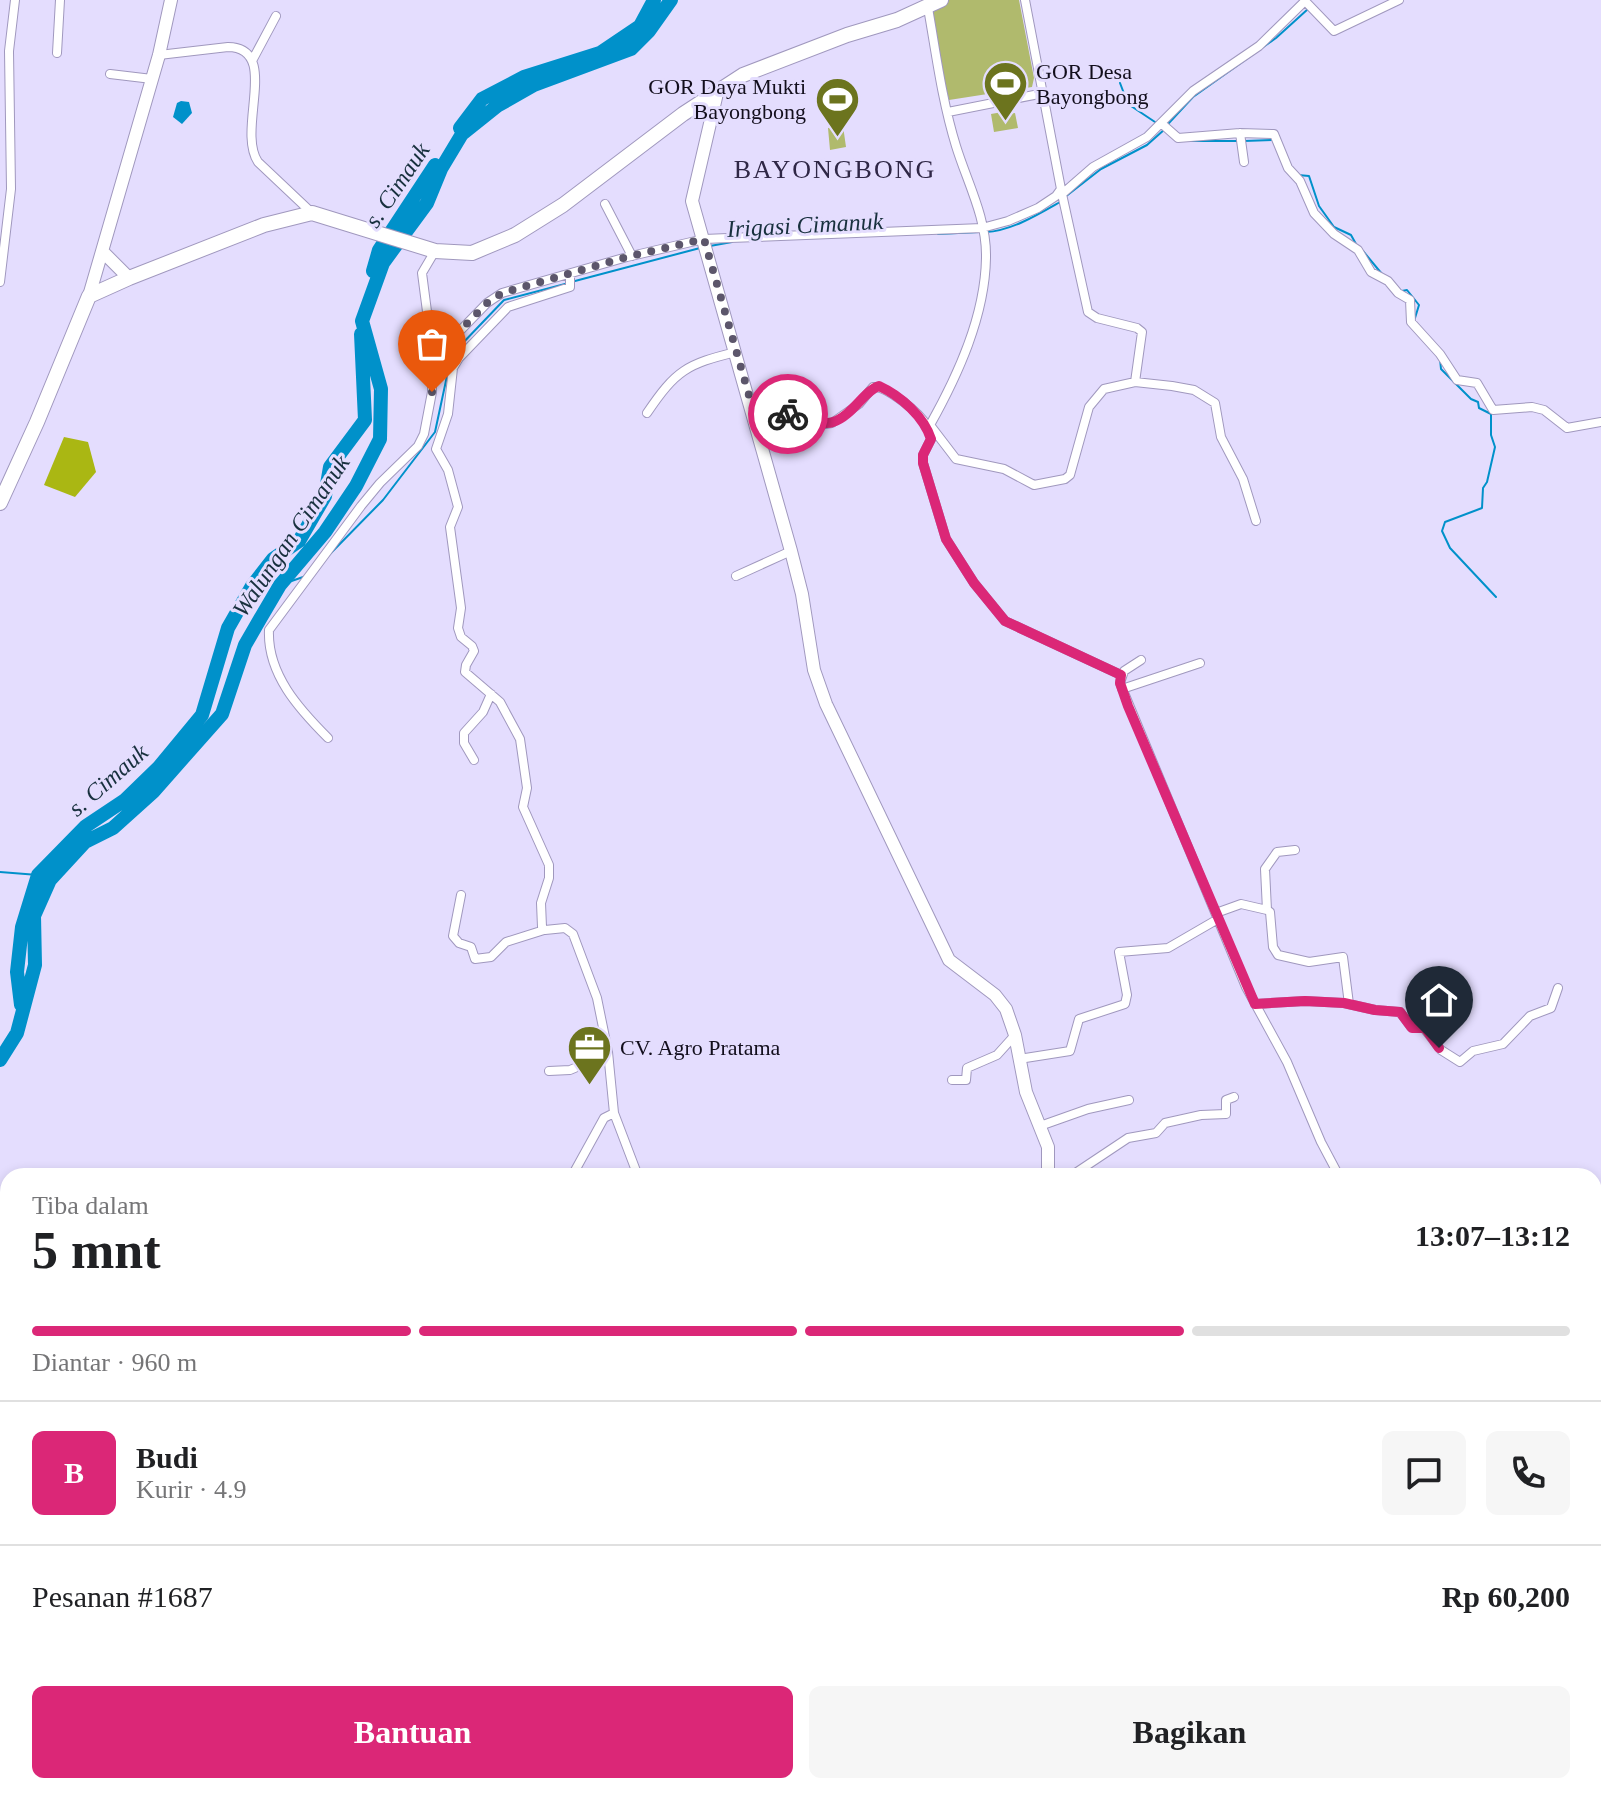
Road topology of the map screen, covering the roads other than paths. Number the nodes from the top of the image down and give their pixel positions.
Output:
1 (15, 0) edge
2 (60, 0) edge
3 (171, 0) edge
4 (1025, 0) edge
5 (1399, 0) edge
6 (934, 4) edge
7 (276, 16) dead end
8 (4, 50) edge
9 (57, 53) dead end
10 (159, 55) junction
11 (253, 59) junction
12 (110, 74) dead end
13 (152, 79) junction
14 (718, 89) junction
15 (1044, 93) junction
16 (948, 112) junction
17 (1161, 126) junction
18 (1240, 133) junction
19 (1244, 162) dead end
20 (1063, 197) junction
21 (605, 204) dead end
22 (312, 213) junction
23 (984, 233) junction
24 (704, 241) junction
25 (428, 248) junction
26 (103, 252) junction
27 (632, 256) junction
28 (129, 278) junction
29 (570, 279) junction
30 (0, 282) edge
31 (89, 296) junction
32 (432, 350) junction
33 (736, 352) junction
34 (1135, 382) junction
35 (647, 413) dead end
36 (1601, 422) edge
37 (757, 423) junction
38 (928, 424) junction
39 (425, 435) junction
40 (434, 447) junction
41 (0, 503) edge
42 (1256, 521) dead end
43 (791, 551) junction
44 (736, 576) dead end
45 (1141, 660) dead end
46 (1200, 663) dead end
47 (1121, 675) junction
48 (1122, 689) junction
49 (491, 694) junction
50 (328, 738) dead end
51 (474, 760) dead end
52 (1295, 850) dead end
53 (461, 895) dead end
54 (1267, 910) junction
55 (1217, 916) junction
56 (544, 930) junction
57 (1558, 988) dead end
58 (1255, 1004) junction
59 (1349, 1004) junction
60 (1015, 1035) junction
61 (608, 1054) junction
62 (1019, 1059) junction
63 (549, 1071) dead end
64 (952, 1080) dead end
65 (1234, 1097) dead end
66 (1129, 1100) dead end
67 (614, 1113) junction
68 (1040, 1126) junction
69 (576, 1168) edge
70 (635, 1168) edge
71 (1048, 1168) edge
72 (1083, 1168) edge
73 (1335, 1168) edge

1 - 8 street
2 - 9 street
3 - 10 street
4 - 15 street
5 - 17 street
6 - 14 main road
6 - 16 street
7 - 11 street
8 - 30 street
10 - 11 street
10 - 13 street
11 - 22 street
12 - 13 street
13 - 26 street
14 - 24 street
14 - 25 main road
15 - 16 street
15 - 20 street
16 - 23 street
17 - 18 street
17 - 20 street
18 - 19 street
18 - 36 street
20 - 23 street
20 - 34 street
21 - 27 street
22 - 25 main road
22 - 28 main road
23 - 24 street
23 - 38 street
24 - 27 street
24 - 33 street
25 - 32 street
26 - 28 street
26 - 31 street
27 - 29 street
28 - 31 main road
29 - 32 street
29 - 40 street
31 - 41 main road
32 - 39 street
33 - 35 street
33 - 37 street
34 - 38 street
34 - 42 street
37 - 38 street
37 - 43 street
38 - 47 street
39 - 40 street
39 - 50 street
40 - 49 street
43 - 44 street
43 - 60 street
45 - 47 street
46 - 48 street
47 - 48 street
48 - 55 street
49 - 51 street
49 - 56 street
52 - 54 street
53 - 56 street
54 - 55 street
54 - 59 street
55 - 58 street
55 - 62 street
56 - 61 street
57 - 59 street
58 - 59 street
58 - 73 street
60 - 62 street
60 - 64 street
61 - 63 street
61 - 67 street
62 - 68 street
65 - 72 street
66 - 68 street
67 - 69 street
67 - 70 street
68 - 71 street

